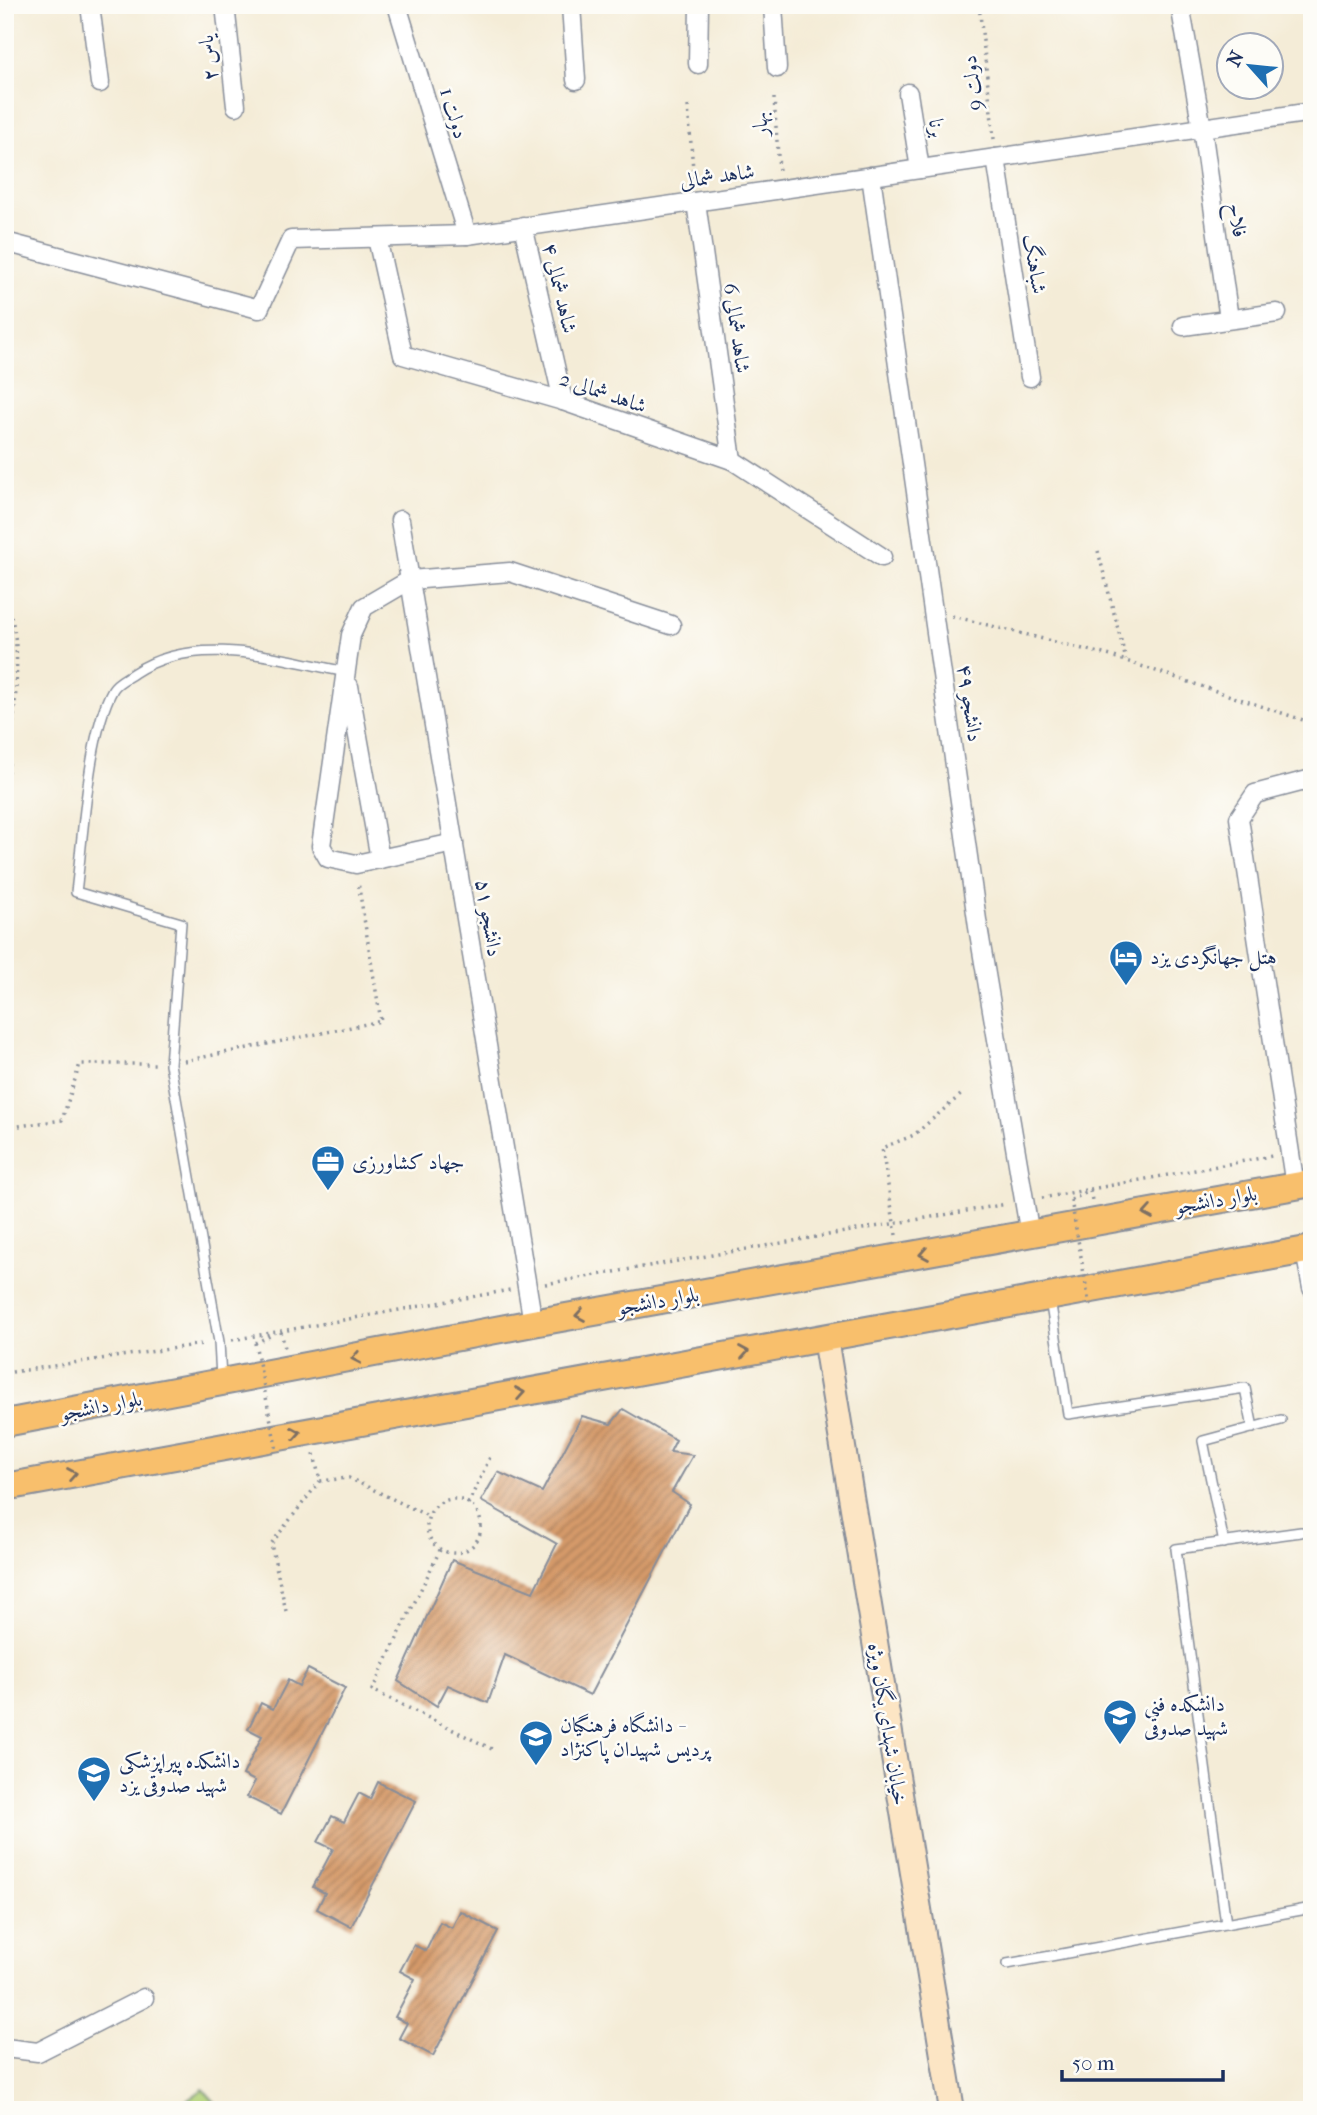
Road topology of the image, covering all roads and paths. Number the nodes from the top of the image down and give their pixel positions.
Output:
1 (90, 5) edge
2 (225, 5) edge
3 (397, 5) edge
4 (571, 5) edge
5 (699, 5) edge
6 (773, 5) edge
7 (979, 5) edge
8 (1180, 5) edge
9 (698, 64) dead end
10 (777, 68) dead end
11 (576, 80) dead end
12 (100, 83) dead end
13 (908, 93) dead end
14 (774, 98) dead end
15 (236, 106) dead end
16 (688, 106) dead end
17 (1312, 112) edge
18 (1202, 128) junction
19 (996, 158) junction
20 (920, 169) junction
21 (871, 176) junction
22 (780, 189) junction
23 (696, 202) junction
24 (523, 226) junction
25 (467, 234) junction
26 (377, 237) junction
27 (5, 242) edge
28 (1277, 313) dead end
29 (1229, 319) junction
30 (1182, 326) dead end
31 (1030, 377) dead end
32 (563, 401) junction
33 (732, 460) junction
34 (400, 520) dead end
35 (1098, 551) dead end
36 (881, 557) dead end
37 (410, 580) junction
38 (5, 604) edge
39 (935, 611) junction
40 (671, 625) dead end
41 (1126, 660) junction
42 (346, 672) junction
43 (1312, 723) edge
44 (1312, 779) edge
45 (5, 797) edge
46 (454, 843) junction
47 (380, 859) junction
48 (356, 864) junction
49 (170, 1064) junction
50 (964, 1091) dead end
51 (5, 1128) edge
52 (1289, 1153) junction
53 (1304, 1184) edge
54 (1090, 1191) junction
55 (1024, 1200) junction
56 (894, 1223) junction
57 (1030, 1235) junction
58 (1309, 1250) edge
59 (900, 1258) junction
60 (527, 1287) junction
61 (1312, 1288) edge
62 (1049, 1297) junction
63 (1090, 1308) dead end
64 (533, 1323) junction
65 (281, 1331) junction
66 (825, 1338) junction
67 (219, 1342) junction
68 (5, 1373) edge
69 (221, 1383) junction
70 (1281, 1420) dead end
71 (5, 1423) edge
72 (1253, 1428) junction
73 (309, 1431) junction
74 (277, 1451) dead end
75 (491, 1455) dead end
76 (320, 1482) junction
77 (5, 1487) edge
78 (468, 1504) junction
79 (428, 1516) junction
80 (1301, 1532) dead end
81 (1224, 1543) junction
82 (440, 1550) junction
83 (286, 1611) dead end
84 (494, 1750) dead end
85 (1312, 1908) edge
86 (1226, 1924) junction
87 (1007, 1964) dead end
88 (144, 1998) dead end
89 (5, 2048) edge
90 (952, 2110) edge

1 - 12 street
2 - 15 street, یاس ۲
3 - 25 street, دولت 1
4 - 11 street
5 - 9 street
6 - 10 street
7 - 19 path, دولت 9
8 - 18 street, فلاح
13 - 20 street, برنا
14 - 22 path, بهار
16 - 23 path
17 - 18 street, شاهد شمالی
18 - 19 street, شاهد شمالی
18 - 29 street, فلاح
19 - 20 street, شاهد شمالی
19 - 31 street, شباهنگ
20 - 21 street, شاهد شمالی
21 - 22 street, شاهد شمالی
21 - 39 street, دانشجو ۴۹
22 - 23 street, شاهد شمالی
23 - 24 street, شاهد شمالی
23 - 33 street, شاهد شمالی 6
24 - 25 street, شاهد شمالی
24 - 32 street, شاهد شمالی ۴
25 - 26 street, شاهد شمالی
26 - 27 street, شاهد شمالی
26 - 32 street, شاهد شمالی 2
28 - 29 street
29 - 30 street
32 - 33 street, شاهد شمالی 2
33 - 36 street, شاهد شمالی 2
34 - 37 street, دانشجو ۵۱
35 - 41 path
37 - 40 street
37 - 42 street
37 - 46 street, دانشجو ۵۱
38 - 45 path
39 - 41 path
39 - 55 street, دانشجو ۴۹
41 - 43 path
42 - 47 street
42 - 48 street
42 - 49 lane
44 - 52 street
46 - 47 street
46 - 60 street, دانشجو ۵۱
47 - 48 street
48 - 49 path
49 - 51 path
49 - 67 lane
50 - 56 path
52 - 53 street
52 - 54 path
53 -> 57 main road, بلوار دانشجو
54 - 55 path
54 - 63 path, bridge
55 - 56 path
55 - 57 street, دانشجو ۴۹
56 - 59 path
56 - 60 path
57 -> 59 main road, بلوار دانشجو
58 - 61 street
58 - 62 main road
59 -> 64 main road, بلوار دانشجو
60 - 64 street, دانشجو ۵۱
60 - 65 path
62 - 66 main road
62 - 72 lane
64 -> 69 main road, بلوار دانشجو
65 - 67 path
65 - 74 path, bridge
73 -> 66 main road
66 - 90 street, خیابان شهدای یگان ویژه
67 - 68 path
67 - 69 lane
69 - 71 main road, بلوار دانشجو
70 - 72 lane
72 - 81 lane
73 - 76 path
77 -> 73 main road
75 - 78 path
76 - 79 path
76 - 83 path
78 - 79 path
78 - 82 path
79 - 82 path
80 - 81 lane
81 - 86 lane
82 - 84 path
85 - 86 lane
86 - 87 lane
88 - 89 street

